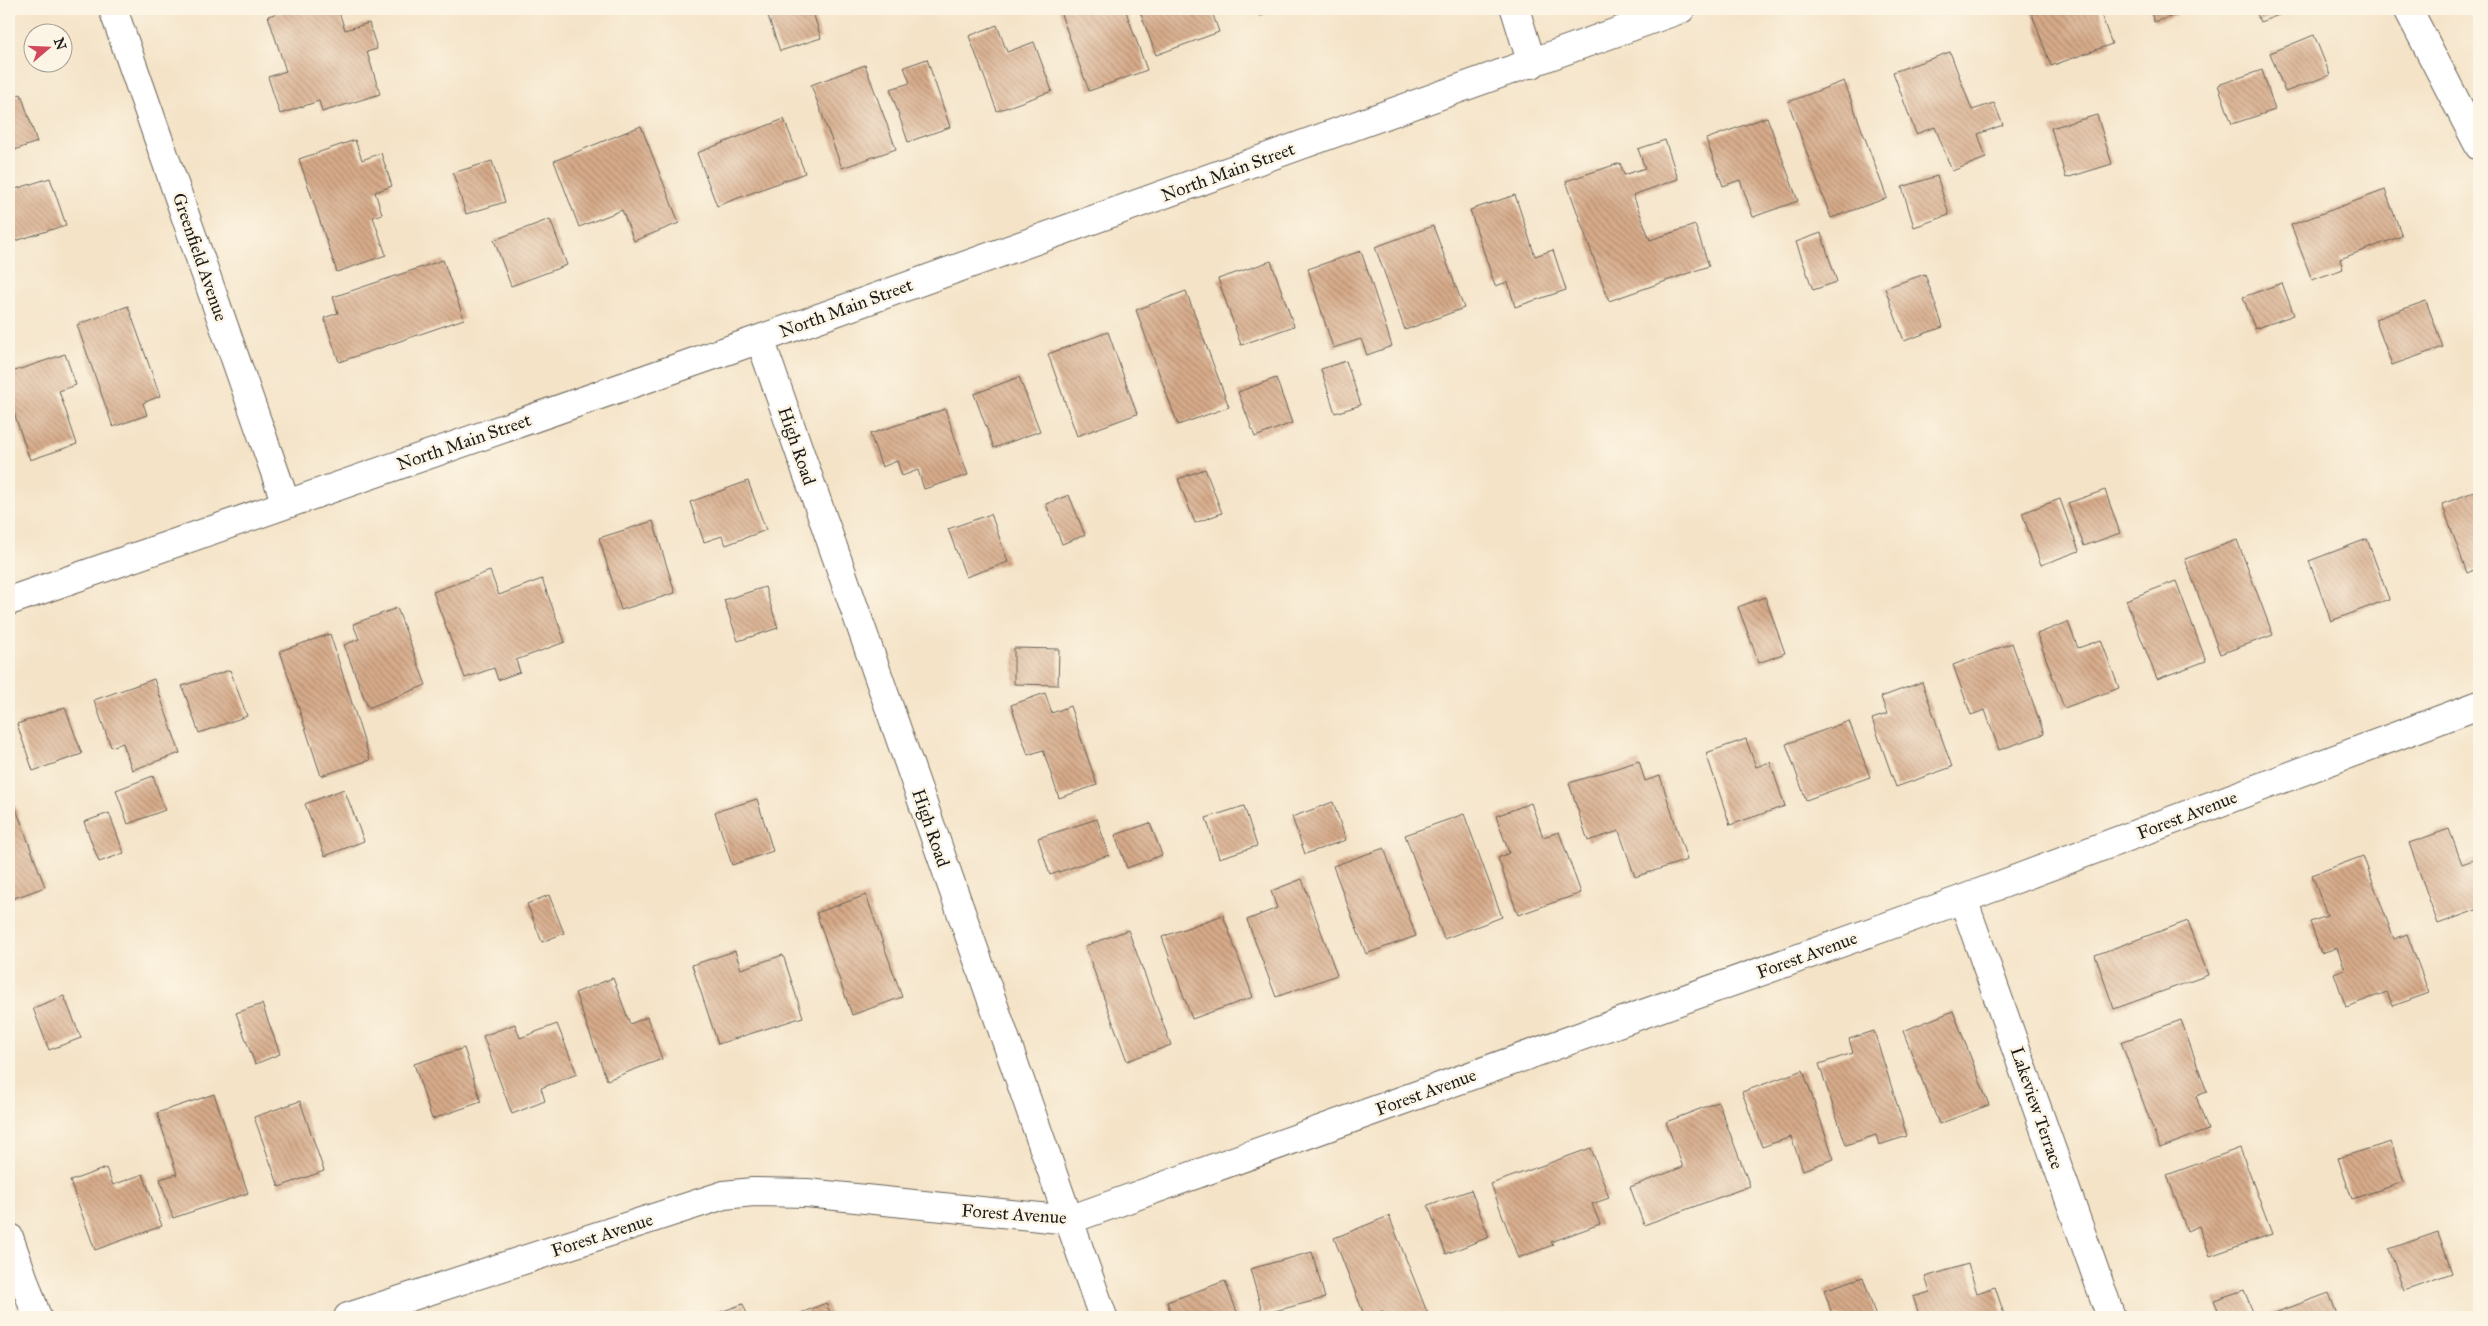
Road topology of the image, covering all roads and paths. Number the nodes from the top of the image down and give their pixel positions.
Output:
1 (113, 9) edge
2 (1515, 9) edge
3 (1681, 9) edge
4 (2408, 9) edge
5 (1532, 64) junction
6 (2479, 146) edge
7 (760, 339) junction
8 (286, 504) junction
9 (9, 601) edge
10 (2479, 705) edge
11 (1963, 899) junction
12 (1069, 1220) junction
13 (9, 1237) edge
14 (37, 1317) edge
15 (348, 1317) edge
16 (1103, 1317) edge
17 (2111, 1317) edge

1 - 8 street, Greenfield Avenue
2 - 5 street
3 - 5 street, North Main Street
4 - 6 street
5 - 7 street, North Main Street
7 - 8 street, North Main Street
7 - 12 street, High Road
8 - 9 street, North Main Street
10 - 11 street, Forest Avenue
11 - 12 street, Forest Avenue
11 - 17 street, Lakeview Terrace
12 - 15 street, Forest Avenue
12 - 16 street, High Road
13 - 14 street

